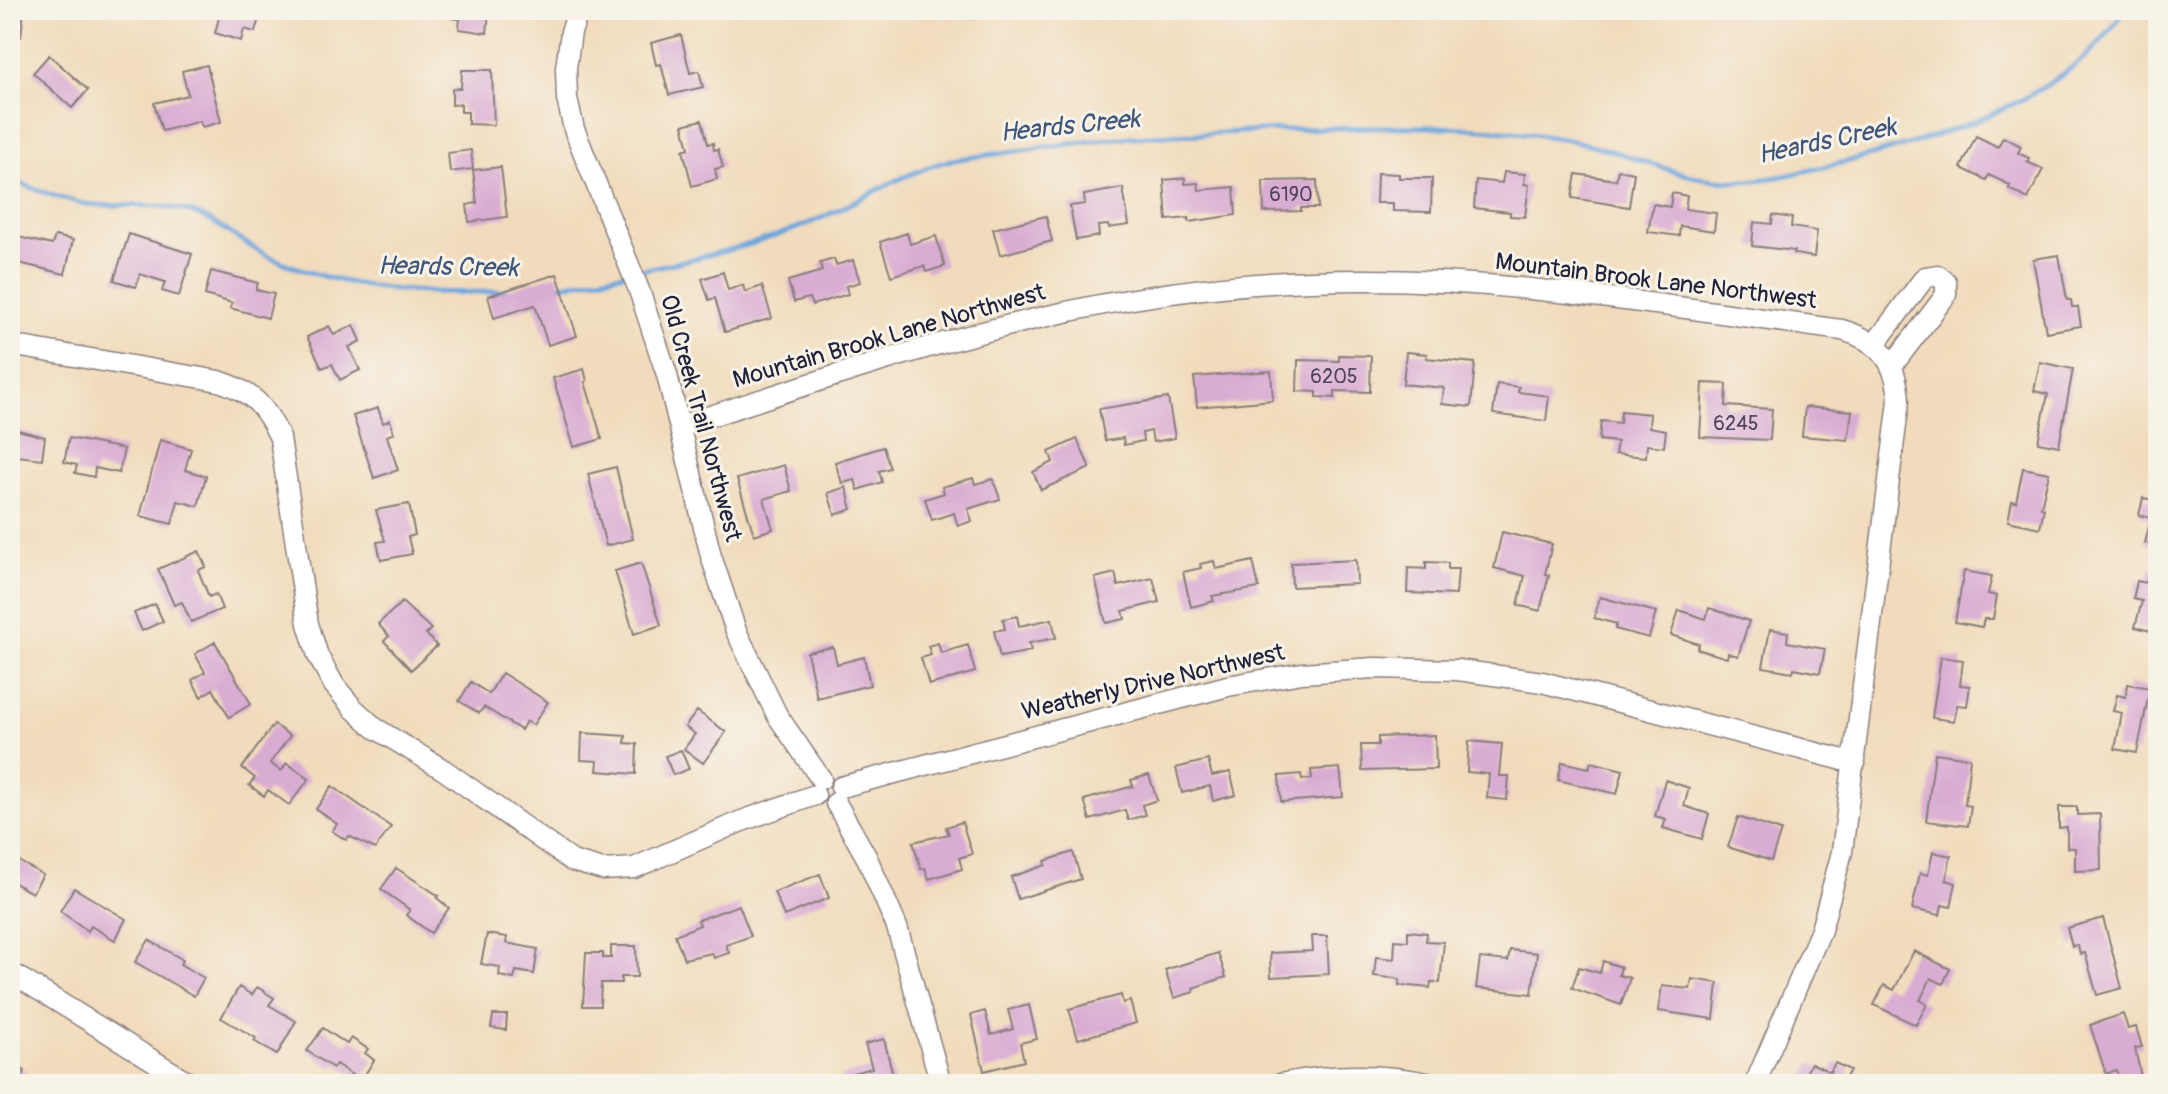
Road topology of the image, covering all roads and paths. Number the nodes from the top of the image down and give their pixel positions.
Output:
1 (579, 10) edge
2 (1875, 344) junction
3 (10, 345) edge
4 (1892, 366) junction
5 (680, 426) junction
6 (1855, 763) junction
7 (818, 787) junction
8 (838, 795) junction
9 (10, 972) edge
10 (191, 1084) edge
11 (941, 1084) edge
12 (1280, 1084) edge
13 (1433, 1084) edge
14 (1755, 1084) edge

1 - 5 street, Old Creek Trail Northwest
2 - 4 street
2 - 4 street
2 - 5 street, Mountain Brook Lane Northwest
3 - 7 street
4 - 6 street
5 - 7 street, Old Creek Trail Northwest
6 - 8 street, Weatherly Drive Northwest
6 - 14 street
7 - 8 street
8 - 11 street
9 - 10 street
12 - 13 street

